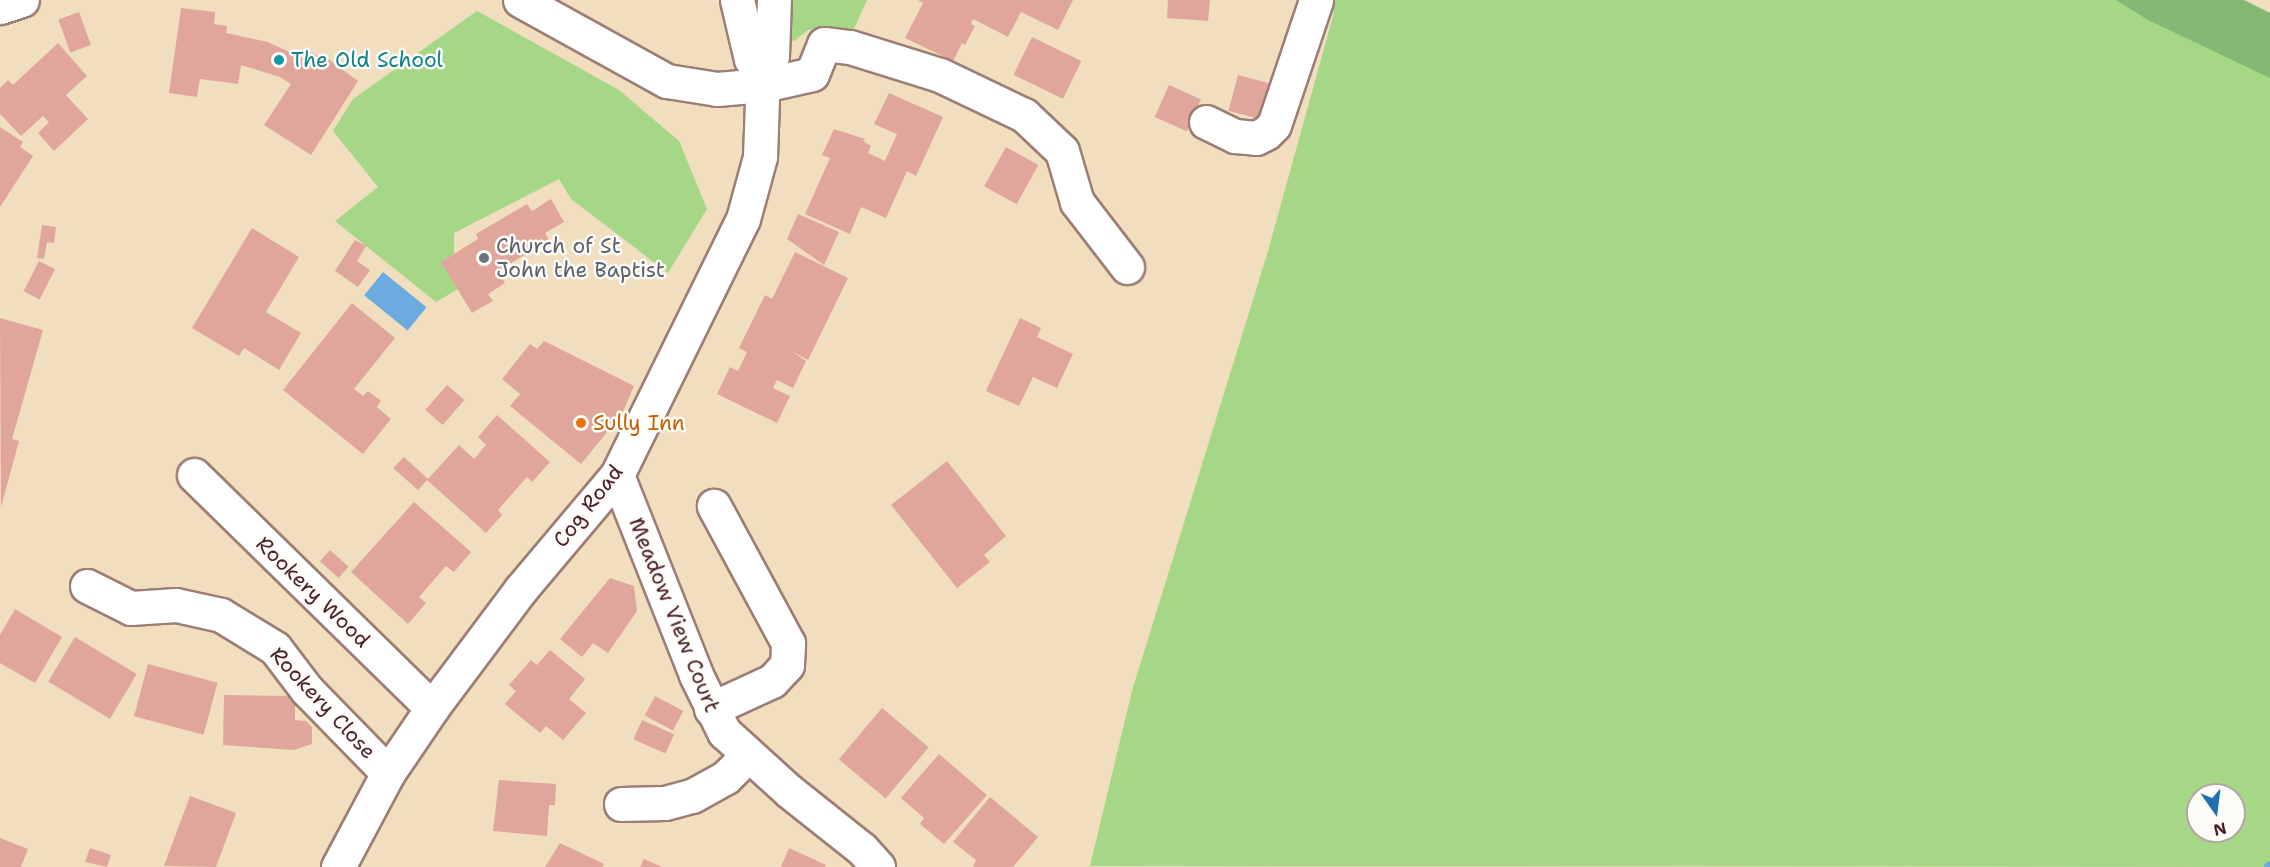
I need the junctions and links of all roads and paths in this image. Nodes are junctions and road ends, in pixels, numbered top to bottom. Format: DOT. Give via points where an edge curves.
graph roads {
  1 [pos="22,0"];
  2 [pos="520,0"];
  3 [pos="736,0"];
  4 [pos="774,0"];
  5 [pos="1316,0"];
  6 [pos="0,7"];
  7 [pos="764,79"];
  8 [pos="1206,122"];
  9 [pos="1127,267"];
  10 [pos="194,475"];
  11 [pos="617,475"];
  12 [pos="714,506"];
  13 [pos="87,586"];
  14 [pos="432,708"];
  15 [pos="711,709"];
  16 [pos="748,754"];
  17 [pos="388,773"];
  18 [pos="621,804"];
  19 [pos="338,867"];
  20 [pos="878,867"];
  1 -- 6 [label="street"];
  2 -- 7 [label="street" via="667,81 717,89"];
  3 -- 7 [label="street" via="751,59"];
  4 -- 7 [label="street, Cog Road" via="771,56"];
  5 -- 8 [label="street" via="1274,125 1266,134 1256,138 1235,136"];
  7 -- 9 [label="street" via="812,74 824,44 850,46 940,75 1024,115 1062,151 1077,202"];
  7 -- 11 [label="street, Cog Road" via="760,157 743,219"];
  10 -- 14 [label="street, Rookery Wood"];
  11 -- 14 [label="street, Cog Road" via="521,589"];
  11 -- 15 [label="street, Meadow View Court"];
  12 -- 15 [label="street" via="788,643 787,665 772,681"];
  13 -- 17 [label="street, Rookery Close" via="131,608 176,605 221,615 275,648 307,690"];
  14 -- 17 [label="street, Cog Road"];
  15 -- 16 [label="street, Meadow View Court" via="724,732"];
  16 -- 18 [label="street" via="726,777 692,796 665,803"];
  16 -- 20 [label="street, Meadow View Court" via="862,849"];
  17 -- 19 [label="street, Cog Road"];
}
